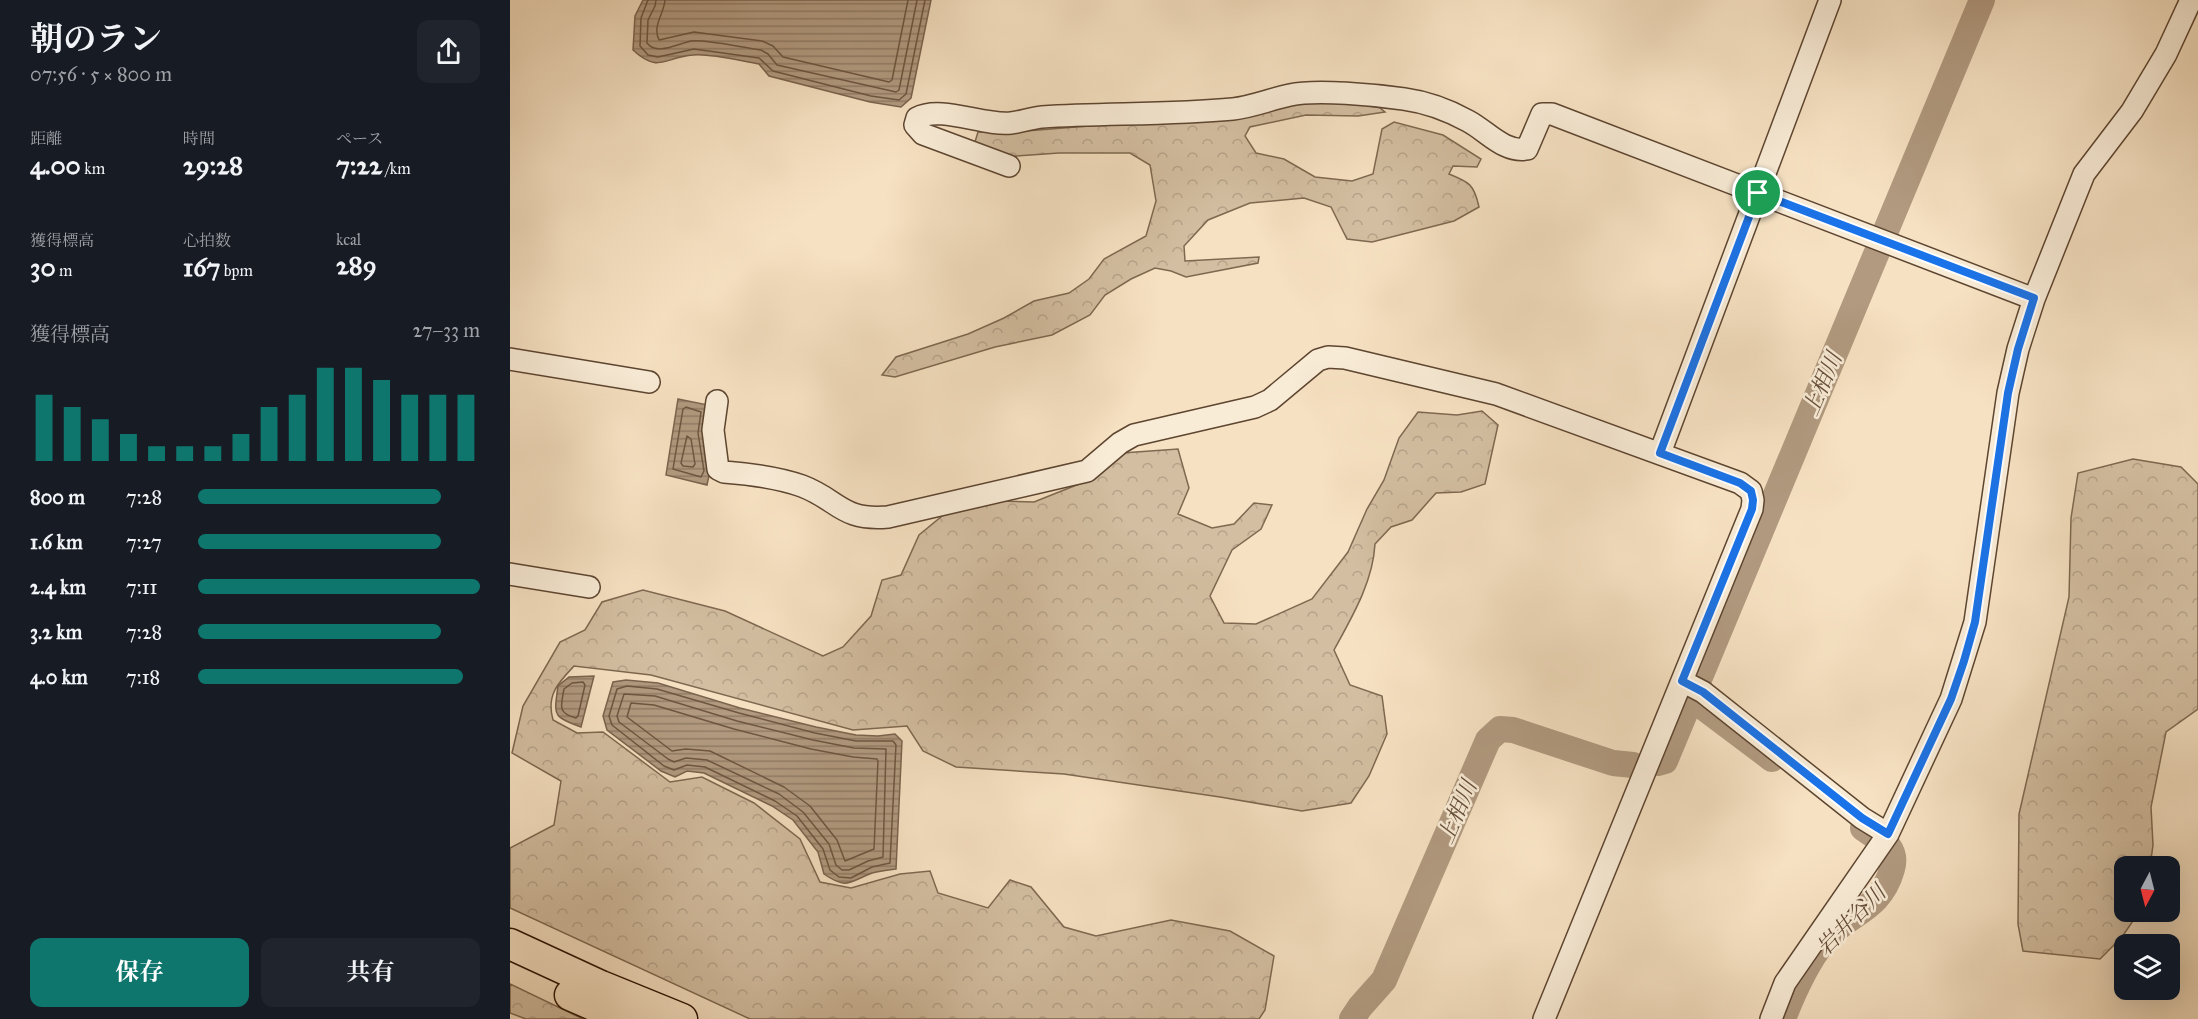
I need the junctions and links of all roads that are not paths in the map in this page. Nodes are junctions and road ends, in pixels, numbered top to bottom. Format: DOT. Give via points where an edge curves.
graph roads {
  1 [pos="1830,0"];
  2 [pos="2191,0"];
  3 [pos="1009,166"];
  4 [pos="1758,193"];
  5 [pos="2034,298"];
  6 [pos="510,359"];
  7 [pos="649,382"];
  8 [pos="717,401"];
  9 [pos="1660,453"];
  10 [pos="510,574"];
  11 [pos="589,587"];
  12 [pos="1691,686"];
  13 [pos="1885,839"];
  14 [pos="510,944"];
  15 [pos="510,966"];
  16 [pos="625,1019"];
  17 [pos="682,1019"];
  18 [pos="1544,1019"];
  19 [pos="1771,1019"];
  1 -- 4 [label="street"];
  2 -- 5 [label="street" via="2166,54 2132,111 2084,174"];
  3 -- 4 [label="street" via="923,134 915,125 917,118 942,114 1010,123 1038,117 1154,115 1236,109 1292,94 1403,99 1430,104 1468,121 1517,151 1527,149 1542,114 1552,114"];
  4 -- 5 [label="street"];
  4 -- 9 [label="street"];
  5 -- 13 [label="street" via="2008,393 1975,622 1951,699"];
  6 -- 7 [label="street"];
  8 -- 9 [label="street" via="713,430 718,469 803,487 854,516 870,519 1087,471 1134,435 1262,404 1305,369 1328,357 1496,394"];
  9 -- 12 [label="street" via="1740,483 1751,491 1753,500"];
  10 -- 11 [label="street"];
  12 -- 13 [label="street"];
  12 -- 18 [label="street"];
  13 -- 19 [label="street" via="1785,983"];
  14 -- 17 [label="highway"];
  15 -- 16 [label="highway"];
}
